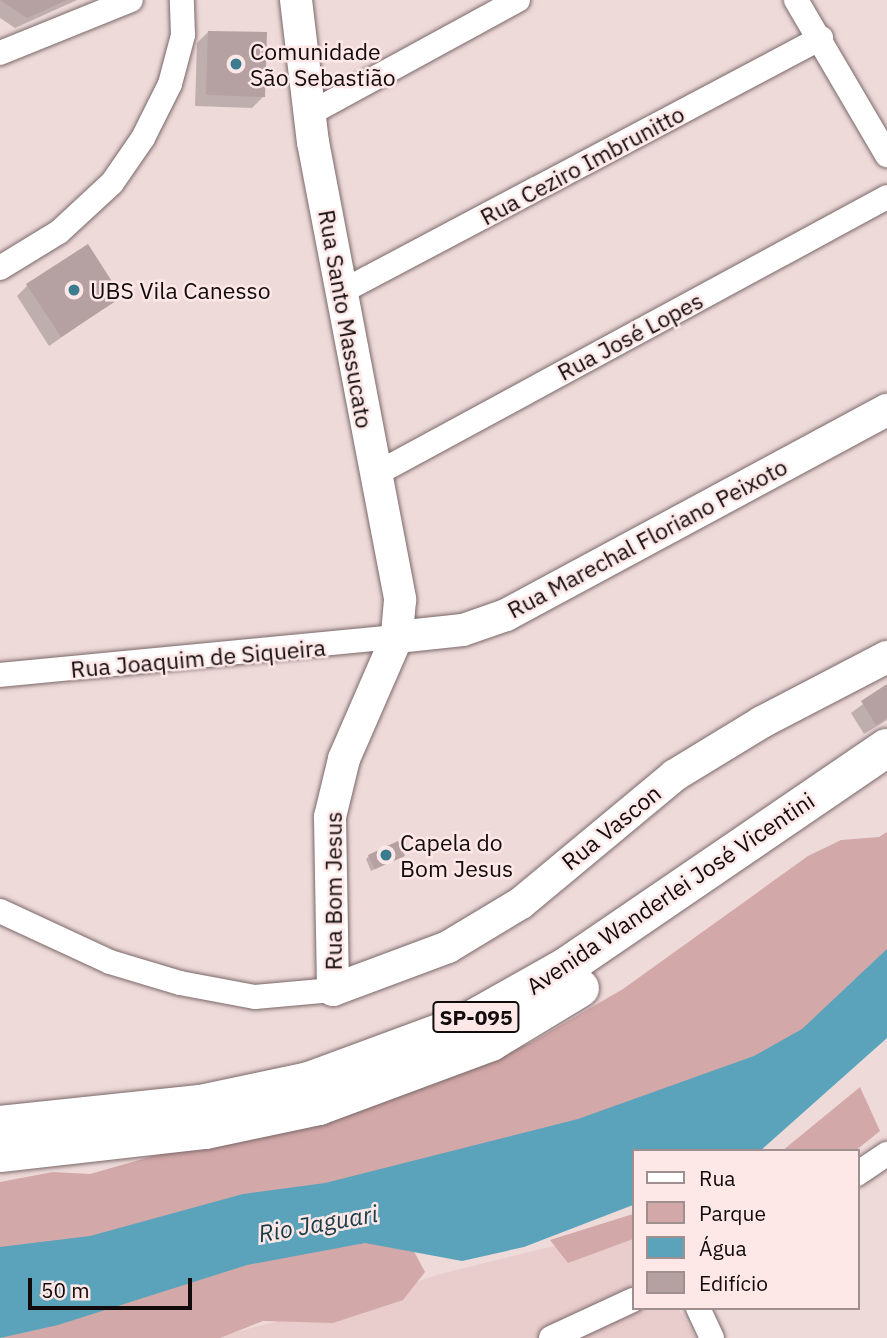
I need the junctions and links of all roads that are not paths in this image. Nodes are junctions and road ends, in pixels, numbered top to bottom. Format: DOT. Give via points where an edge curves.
graph roads {
  1 [pos="131,0"];
  2 [pos="182,0"];
  3 [pos="296,0"];
  4 [pos="518,0"];
  5 [pos="796,0"];
  6 [pos="821,38"];
  7 [pos="5,43"];
  8 [pos="309,114"];
  9 [pos="887,155"];
  10 [pos="887,197"];
  11 [pos="0,268"];
  12 [pos="343,291"];
  13 [pos="887,410"];
  14 [pos="374,475"];
  15 [pos="397,637"];
  16 [pos="887,657"];
  17 [pos="0,675"];
  18 [pos="887,748"];
  19 [pos="887,779"];
  20 [pos="0,911"];
  21 [pos="333,990"];
  22 [pos="0,1125"];
  23 [pos="0,1153"];
  24 [pos="887,1154"];
  25 [pos="859,1173"];
  26 [pos="632,1300"];
  27 [pos="699,1310"];
  28 [pos="551,1338"];
  29 [pos="712,1338"];
  1 -- 7 [label="street"];
  2 -- 11 [label="street" via="183,35 170,84 143,138 112,183 59,232"];
  3 -- 8 [label="street, Rua Santo Massucato"];
  4 -- 8 [label="street"];
  5 -- 6 [label="street"];
  6 -- 9 [label="street"];
  6 -- 12 [label="street, Rua Ceziro Imbrunitto"];
  8 -- 12 [label="street, Rua Santo Massucato"];
  10 -- 14 [label="street, Rua José Lopes"];
  12 -- 14 [label="street, Rua Santo Massucato"];
  13 -- 15 [label="street, Rua Marechal Floriano Peixoto" via="506,615 463,630"];
  14 -- 15 [label="street, Rua Santo Massucato" via="400,600"];
  15 -- 17 [label="street, Rua Joaquim de Siqueira"];
  15 -- 21 [label="street, Rua Bom Jesus" via="344,759 330,817"];
  16 -- 21 [label="street, Rua Vascon" via="762,722 675,775 521,903 448,947"];
  18 -- 22 [label="main road, Avenida Wanderlei José Vicentini / SP-095" via="567,966 466,1023 309,1081 200,1104"];
  19 -- 23 [label="main road, Avenida Wanderlei José Vicentini / SP-095" via="581,987 491,1042 384,1085 284,1114 206,1130"];
  20 -- 21 [label="street" via="110,962 180,983 255,997"];
  24 -- 25 [label="street"];
  26 -- 28 [label="street"];
  27 -- 29 [label="street"];
}
